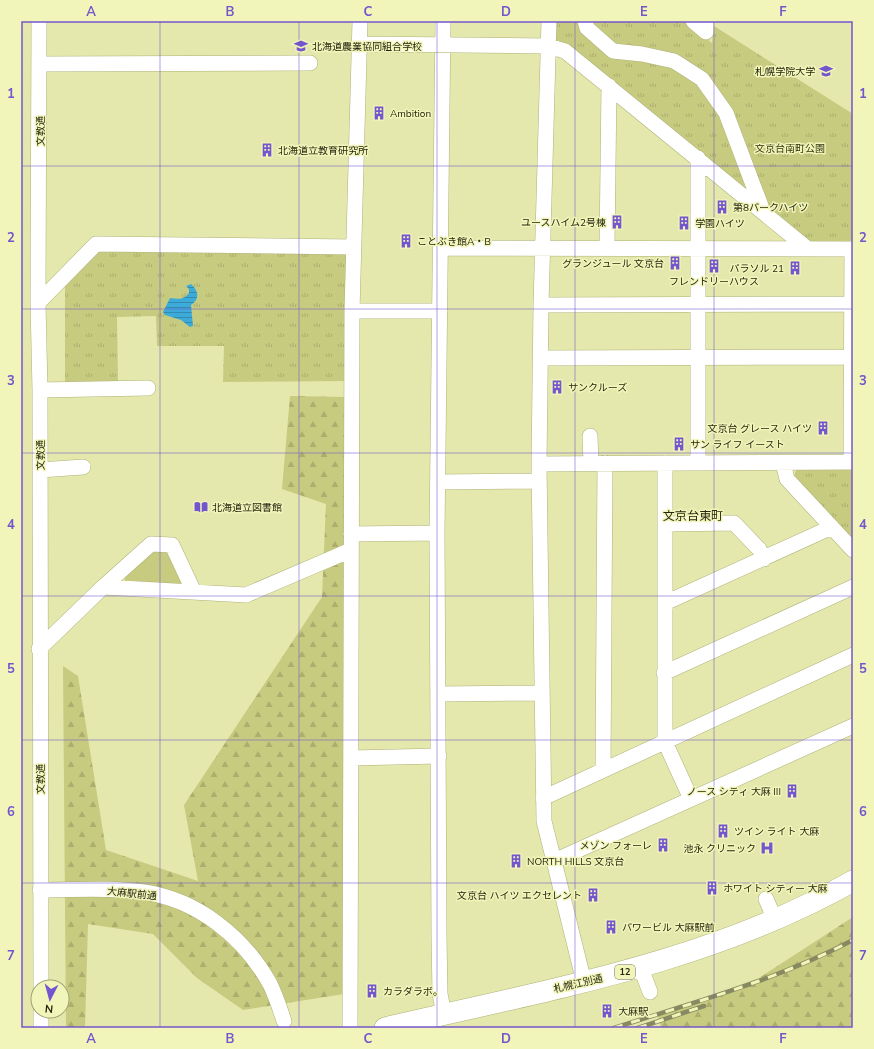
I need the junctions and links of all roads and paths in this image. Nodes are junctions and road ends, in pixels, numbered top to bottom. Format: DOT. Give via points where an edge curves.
graph roads {
  1 [pos="39,21"];
  2 [pos="360,21"];
  3 [pos="443,21"];
  4 [pos="549,21"];
  5 [pos="585,21"];
  6 [pos="693,21"];
  7 [pos="706,21"];
  8 [pos="360,44"];
  9 [pos="443,44"];
  10 [pos="548,46"];
  11 [pos="40,64"];
  12 [pos="310,64"];
  13 [pos="609,86"];
  14 [pos="698,158"];
  15 [pos="761,206"];
  16 [pos="354,246"];
  17 [pos="440,248"];
  18 [pos="607,248"];
  19 [pos="698,248"];
  20 [pos="542,249"];
  21 [pos="808,249"];
  22 [pos="852,250"];
  23 [pos="38,304"];
  24 [pos="698,304"];
  25 [pos="852,304"];
  26 [pos="541,305"];
  27 [pos="352,311"];
  28 [pos="440,311"];
  29 [pos="852,357"];
  30 [pos="541,358"];
  31 [pos="698,358"];
  32 [pos="148,388"];
  33 [pos="40,390"];
  34 [pos="590,436"];
  35 [pos="852,462"];
  36 [pos="598,463"];
  37 [pos="665,463"];
  38 [pos="698,463"];
  39 [pos="783,463"];
  40 [pos="539,464"];
  41 [pos="83,466"];
  42 [pos="40,470"];
  43 [pos="539,481"];
  44 [pos="438,482"];
  45 [pos="665,524"];
  46 [pos="832,527"];
  47 [pos="437,533"];
  48 [pos="351,534"];
  49 [pos="351,550"];
  50 [pos="853,550"];
  51 [pos="764,559"];
  52 [pos="103,587"];
  53 [pos="853,587"];
  54 [pos="194,592"];
  55 [pos="665,603"];
  56 [pos="39,649"];
  57 [pos="853,655"];
  58 [pos="664,673"];
  59 [pos="541,693"];
  60 [pos="439,694"];
  61 [pos="853,726"];
  62 [pos="665,742"];
  63 [pos="439,756"];
  64 [pos="351,758"];
  65 [pos="603,770"];
  66 [pos="543,798"];
  67 [pos="690,799"];
  68 [pos="554,861"];
  69 [pos="853,881"];
  70 [pos="40,890"];
  71 [pos="766,899"];
  72 [pos="775,920"];
  73 [pos="641,968"];
  74 [pos="41,979"];
  75 [pos="584,982"];
  76 [pos="650,992"];
  77 [pos="440,1019"];
  78 [pos="284,1021"];
  79 [pos="415,1025"];
  80 [pos="350,1028"];
  81 [pos="385,1028"];
  1 -- 11 [label="street, 文教通"];
  2 -- 8 [label="street"];
  3 -- 9 [label="street"];
  4 -- 10 [label="street"];
  5 -- 15 [label="street" via="587,28 613,51 674,61 702,79 726,113"];
  6 -- 7 [label="street" via="706,32"];
  8 -- 9 [label="street"];
  8 -- 16 [label="street"];
  9 -- 10 [label="street"];
  9 -- 17 [label="street"];
  10 -- 13 [label="street" via="566,51"];
  10 -- 20 [label="street"];
  11 -- 12 [label="street"];
  11 -- 23 [label="street, 文教通"];
  13 -- 14 [label="street"];
  13 -- 18 [label="street"];
  14 -- 19 [label="street"];
  14 -- 21 [label="street"];
  16 -- 23 [label="street" via="96,244"];
  16 -- 27 [label="street"];
  17 -- 20 [label="street"];
  17 -- 28 [label="street"];
  18 -- 19 [label="street"];
  18 -- 20 [label="street"];
  19 -- 21 [label="street"];
  19 -- 24 [label="street"];
  20 -- 26 [label="street"];
  21 -- 22 [label="street"];
  22 -- 25 [label="street"];
  23 -- 33 [label="street, 文教通"];
  24 -- 25 [label="street"];
  24 -- 26 [label="street"];
  24 -- 31 [label="street"];
  25 -- 29 [label="street"];
  26 -- 30 [label="street"];
  27 -- 28 [label="street"];
  27 -- 48 [label="street"];
  28 -- 44 [label="street"];
  29 -- 31 [label="street"];
  29 -- 35 [label="street"];
  30 -- 31 [label="street"];
  30 -- 40 [label="street"];
  31 -- 38 [label="street"];
  32 -- 33 [label="street"];
  33 -- 42 [label="street, 文教通"];
  34 -- 36 [label="street"];
  35 -- 39 [label="street"];
  36 -- 37 [label="street"];
  36 -- 40 [label="street"];
  36 -- 65 [label="street"];
  37 -- 38 [label="street"];
  37 -- 45 [label="street"];
  38 -- 39 [label="street"];
  39 -- 46 [label="street" via="787,479"];
  40 -- 43 [label="street"];
  41 -- 42 [label="street"];
  42 -- 56 [label="street, 文教通"];
  43 -- 44 [label="street"];
  43 -- 59 [label="street"];
  44 -- 47 [label="street"];
  45 -- 51 [label="street" via="734,523 759,549"];
  45 -- 55 [label="street"];
  46 -- 50 [label="street"];
  46 -- 51 [label="street"];
  47 -- 48 [label="street"];
  47 -- 60 [label="street"];
  48 -- 49 [label="street"];
  49 -- 54 [label="street" via="246,595"];
  49 -- 64 [label="street"];
  51 -- 55 [label="street"];
  52 -- 54 [label="street"];
  52 -- 54 [label="street" via="150,544 172,545"];
  52 -- 56 [label="street"];
  53 -- 58 [label="street"];
  55 -- 58 [label="street"];
  56 -- 70 [label="street, 文教通"];
  57 -- 62 [label="street"];
  58 -- 62 [label="street"];
  59 -- 60 [label="street"];
  59 -- 66 [label="street"];
  60 -- 63 [label="street"];
  61 -- 67 [label="street"];
  62 -- 65 [label="street"];
  62 -- 67 [label="street"];
  63 -- 64 [label="street"];
  63 -- 77 [label="street"];
  64 -- 80 [label="street"];
  65 -- 66 [label="street"];
  66 -- 68 [label="street" via="544,822"];
  67 -- 68 [label="street"];
  68 -- 75 [label="street"];
  69 -- 72 [label="highway, 札幌江別通 / 12"];
  70 -- 74 [label="street"];
  70 -- 78 [label="street, 大麻駅前通" via="143,892 176,899 193,908 220,925 249,954 270,984"];
  71 -- 72 [label="street"];
  72 -- 73 [label="highway, 札幌江別通 / 12"];
  73 -- 75 [label="highway, 札幌江別通 / 12"];
  73 -- 76 [label="street"];
  75 -- 77 [label="highway, 札幌江別通 / 12"];
  77 -- 79 [label="highway, 札幌江別通 / 12"];
  79 -- 81 [label="highway, 札幌江別通 / 12"];
}
